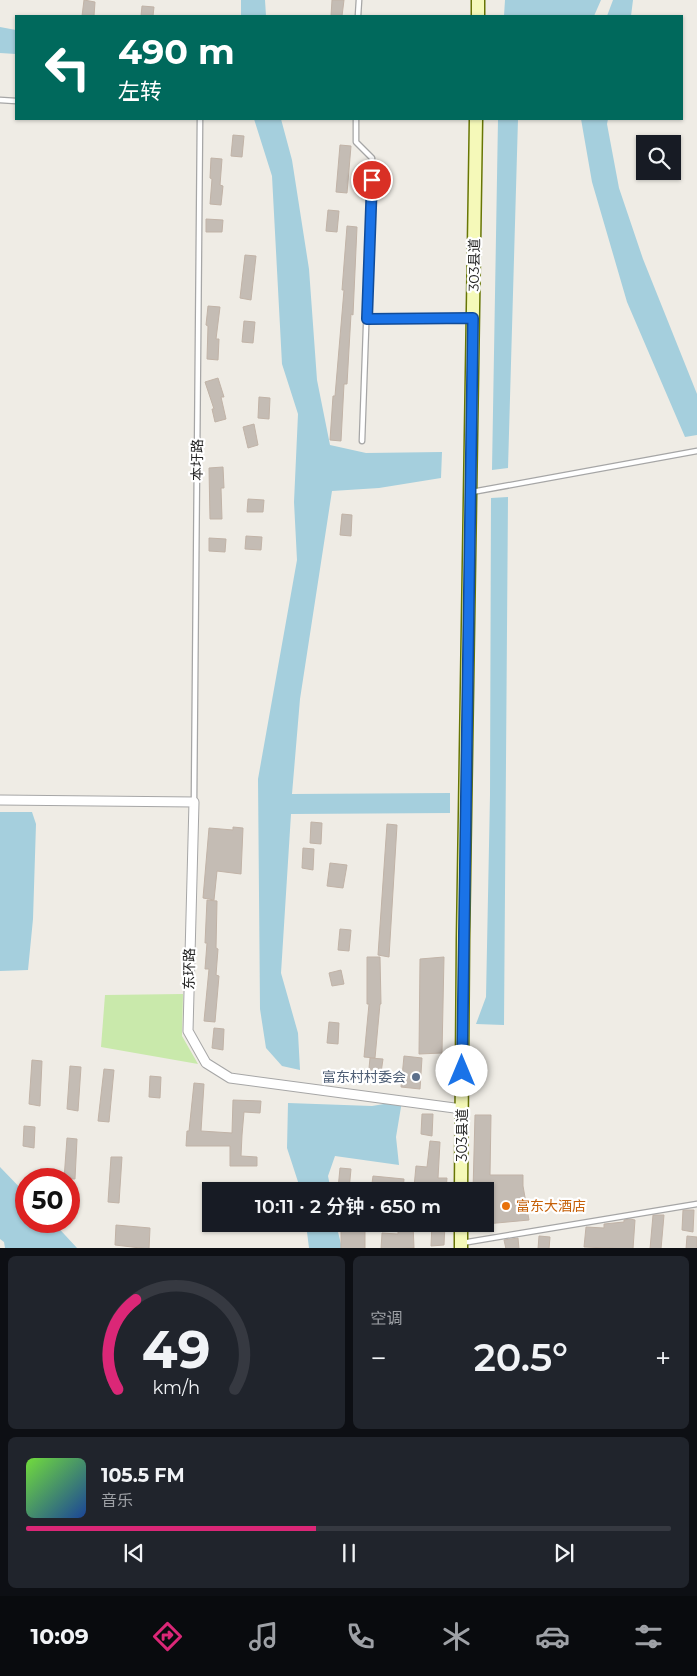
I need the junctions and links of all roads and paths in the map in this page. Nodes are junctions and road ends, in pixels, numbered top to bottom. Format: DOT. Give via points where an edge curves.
graph roads {
  1 [pos="359,0"];
  2 [pos="478,0"];
  3 [pos="358,15"];
  4 [pos="478,15"];
  5 [pos="0,100"];
  6 [pos="15,101"];
  7 [pos="200,120"];
  8 [pos="356,120"];
  9 [pos="476,120"];
  10 [pos="473,318"];
  11 [pos="367,319"];
  12 [pos="362,441"];
  13 [pos="697,452"];
  14 [pos="470,492"];
  15 [pos="0,800"];
  16 [pos="194,802"];
  17 [pos="462,1109"];
  18 [pos="461,1182"];
  19 [pos="697,1204"];
  20 [pos="461,1232"];
  21 [pos="461,1246"];
  1 -- 3 [label="lane"];
  2 -- 4 [label="main road"];
  5 -- 6 [label="lane"];
  7 -- 16 [label="lane, 本圩路"];
  8 -- 11 [label="lane" via="356,142 372,158"];
  9 -- 10 [label="main road, 303县道"];
  10 -- 11 [label="lane"];
  10 -- 14 [label="main road, 303县道"];
  11 -- 12 [label="lane"];
  13 -- 14 [label="lane"];
  14 -- 17 [label="main road, 303县道"];
  15 -- 16 [label="street"];
  16 -- 17 [label="street, 东环路" via="188,1031 206,1063 230,1078"];
  17 -- 18 [label="main road, 303县道"];
  19 -- 21 [label="lane"];
  20 -- 21 [label="main road"];
}
